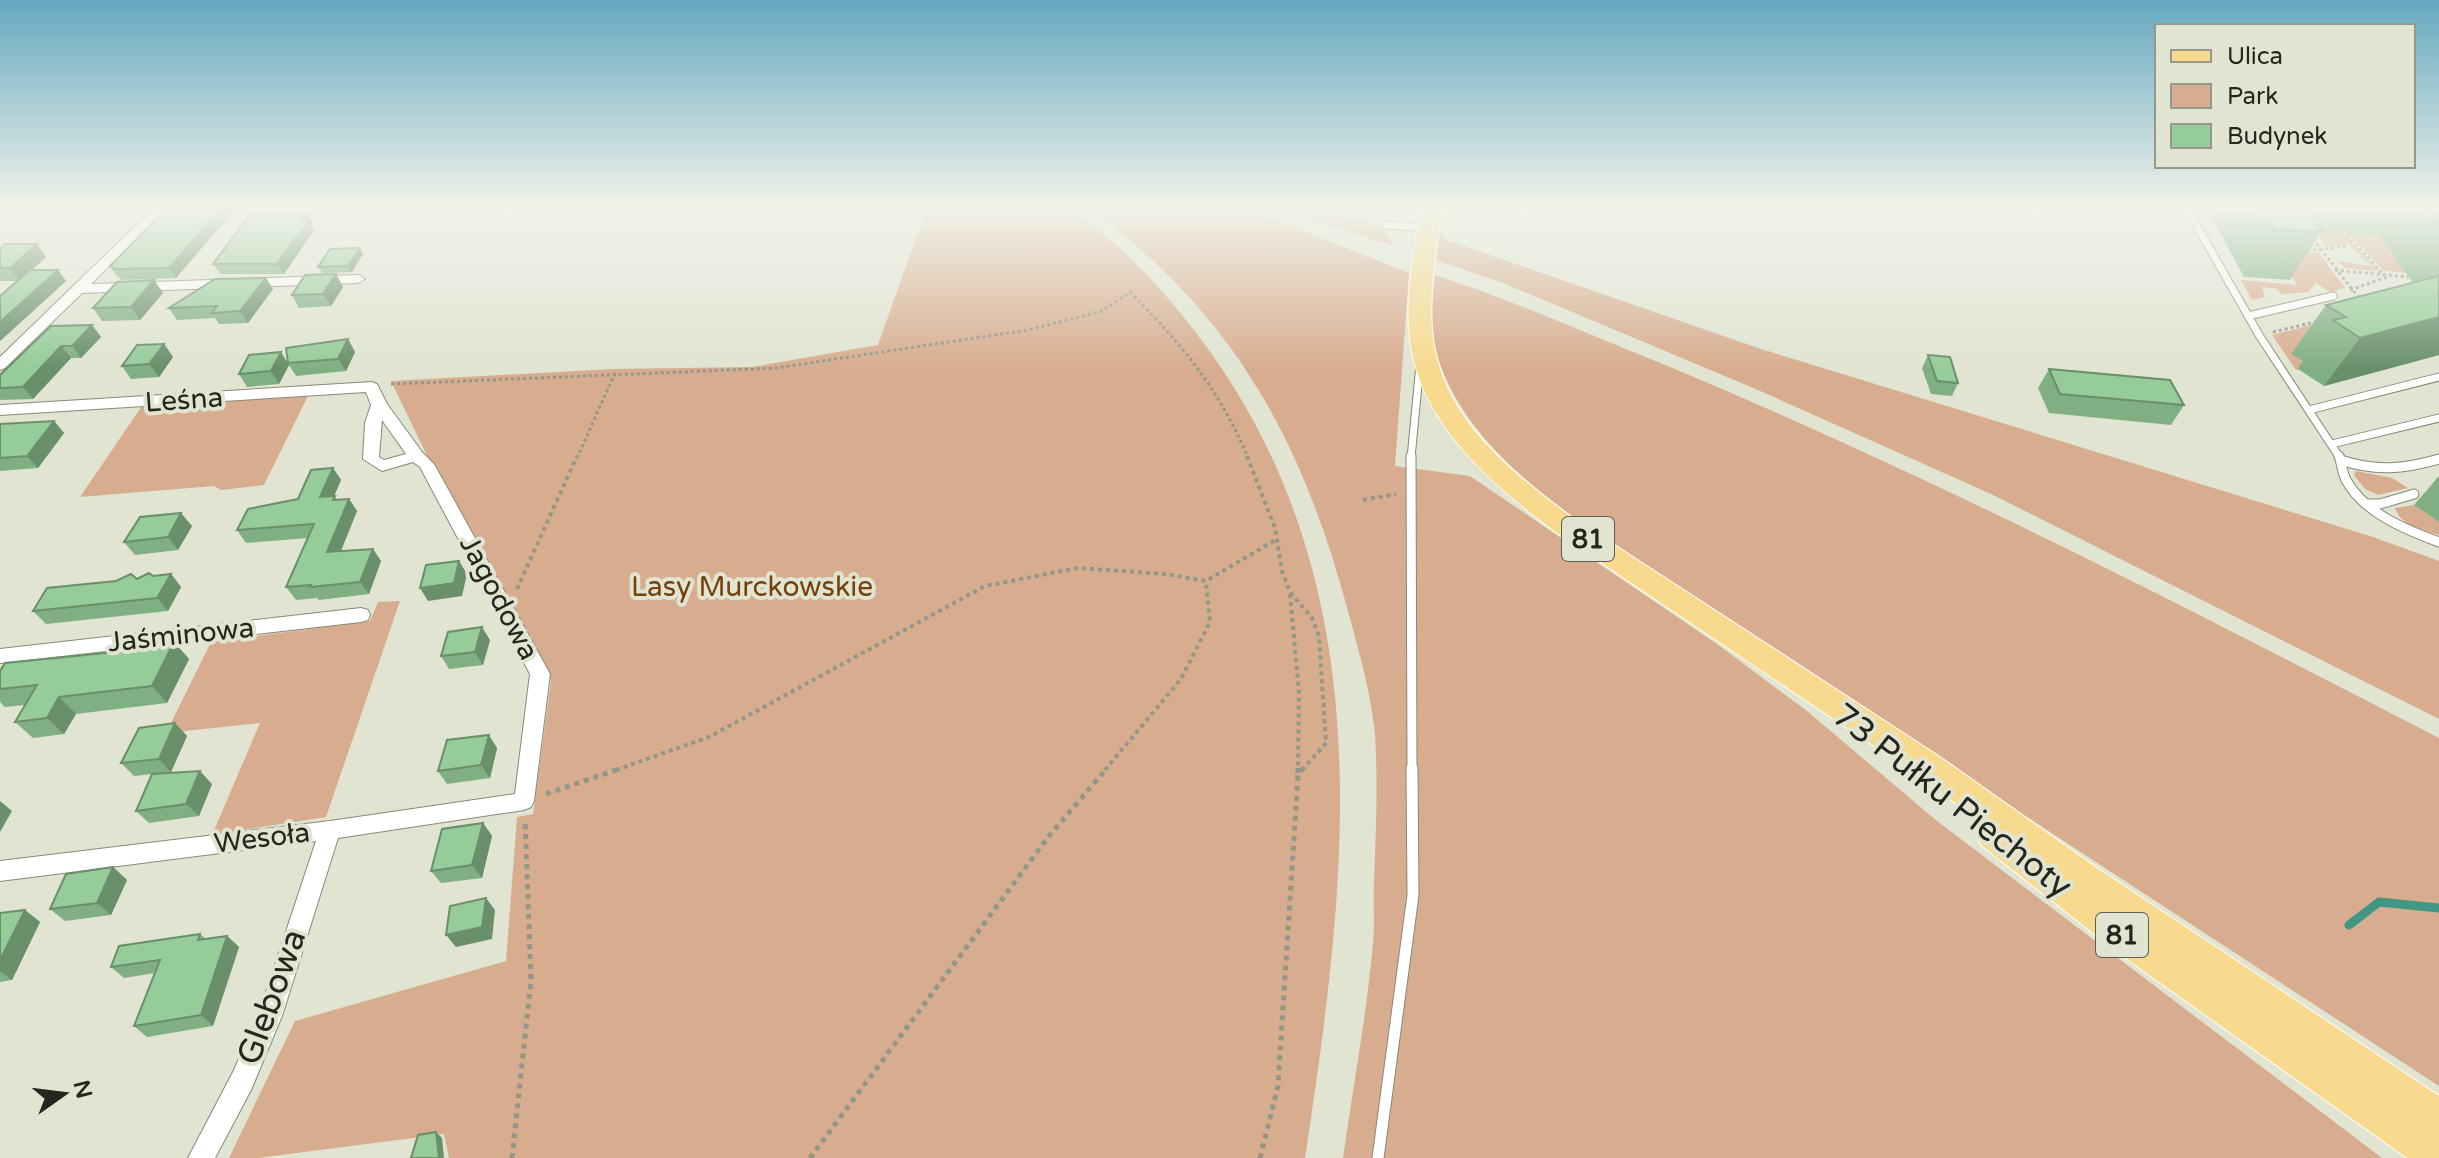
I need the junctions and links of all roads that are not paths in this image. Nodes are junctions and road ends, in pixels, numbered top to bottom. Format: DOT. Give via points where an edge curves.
graph roads {
  1 [pos="108,261"];
  2 [pos="1425,261"];
  3 [pos="2217,261"];
  4 [pos="358,279"];
  5 [pos="80,289"];
  6 [pos="2333,296"];
  7 [pos="2248,316"];
  8 [pos="1421,353"];
  9 [pos="0,365"];
  10 [pos="2439,377"];
  11 [pos="369,385"];
  12 [pos="379,405"];
  13 [pos="0,410"];
  14 [pos="2309,410"];
  15 [pos="2439,418"];
  16 [pos="2332,444"];
  17 [pos="416,456"];
  18 [pos="2439,459"];
  19 [pos="2341,460"];
  20 [pos="2414,494"];
  21 [pos="2367,504"];
  22 [pos="2439,542"];
  23 [pos="361,615"];
  24 [pos="0,656"];
  25 [pos="1817,695"];
  26 [pos="524,801"];
  27 [pos="330,830"];
  28 [pos="0,871"];
  29 [pos="2439,1119"];
  30 [pos="2439,1157"];
  31 [pos="201,1158"];
  32 [pos="1378,1158"];
  1 -- 5 [label="street"];
  2 -- 8 [label="main road, 73 Pułku Piechoty / 81"];
  3 -- 7 [label="lane"];
  4 -- 5 [label="street"];
  5 -- 9 [label="street"];
  6 -- 7 [label="lane"];
  7 -- 14 [label="lane"];
  8 -- 25 [label="main road, 73 Pułku Piechoty / 81" via="1438,395 1463,435 1498,474"];
  8 -- 32 [label="lane" via="1410,465 1413,895"];
  10 -- 14 [label="lane"];
  11 -- 12 [label="street, Jagodowa" via="376,390"];
  11 -- 13 [label="street, Leśna"];
  12 -- 17 [label="street, Jagodowa"];
  12 -- 17 [label="street" via="370,448 373,462 387,466"];
  14 -- 16 [label="lane"];
  15 -- 16 [label="lane"];
  16 -- 19 [label="lane"];
  17 -- 26 [label="street, Jagodowa" via="426,464 540,679"];
  18 -- 19 [label="lane" via="2389,472"];
  19 -- 21 [label="lane" via="2342,471"];
  20 -- 21 [label="lane"];
  21 -- 22 [label="lane" via="2408,531"];
  23 -- 24 [label="street, Jaśminowa"];
  25 -- 29 [label="main road, 73 Pułku Piechoty / 81"];
  25 -- 30 [label="main road, 73 Pułku Piechoty / 81" via="2134,944"];
  26 -- 27 [label="street, Wesoła"];
  27 -- 28 [label="street, Wesoła"];
  27 -- 31 [label="street, Glebowa" via="270,1016"];
}
